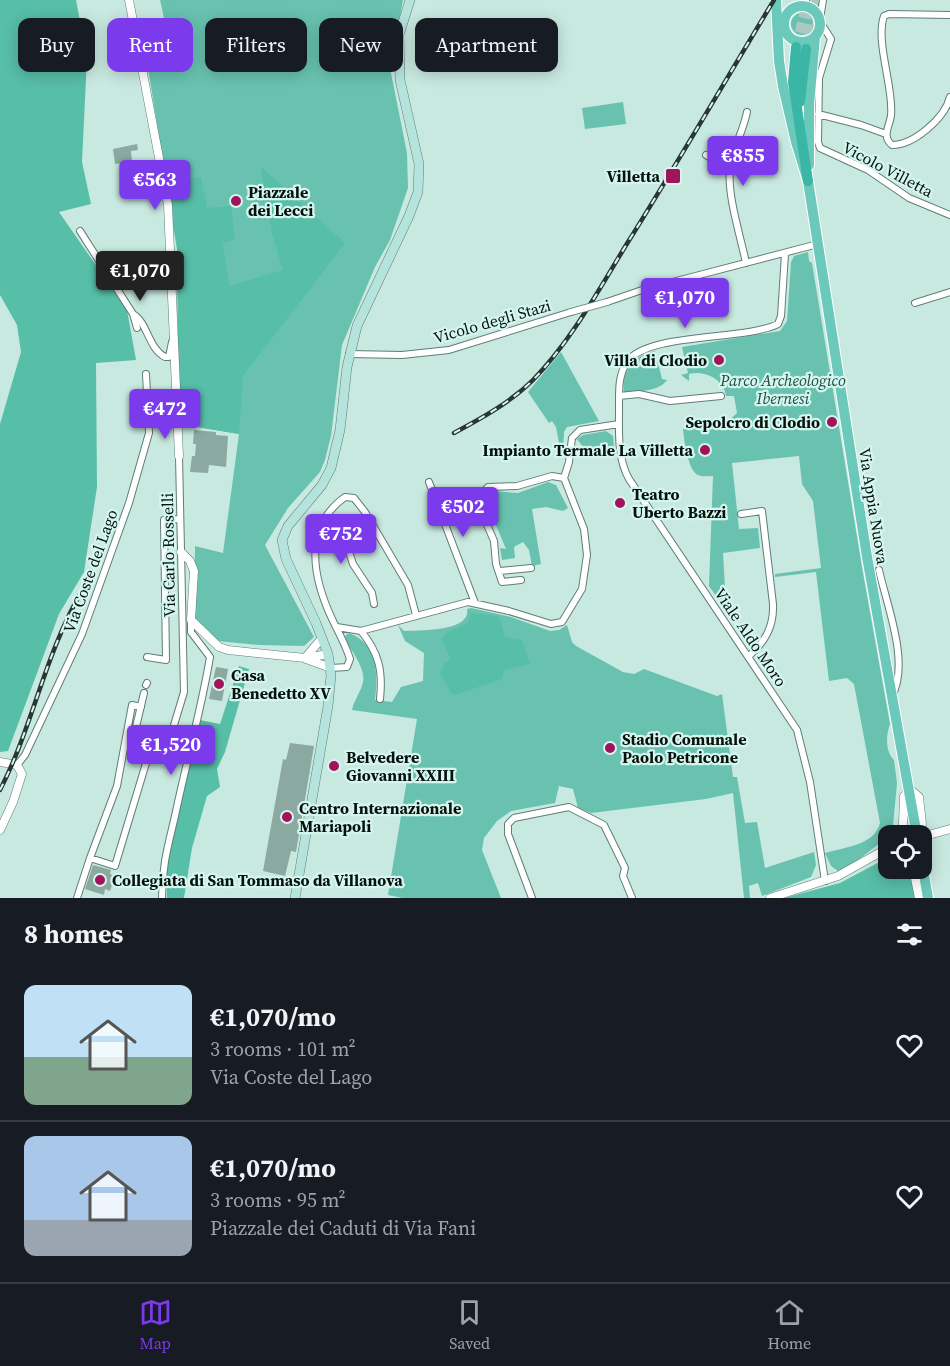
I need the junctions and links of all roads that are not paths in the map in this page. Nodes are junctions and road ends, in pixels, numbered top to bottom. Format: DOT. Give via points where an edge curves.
graph roads {
  1 [pos="129,0"];
  2 [pos="410,0"];
  3 [pos="823,0"];
  4 [pos="800,3"];
  5 [pos="776,5"];
  6 [pos="950,15"];
  7 [pos="820,21"];
  8 [pos="786,30"];
  9 [pos="830,35"];
  10 [pos="816,36"];
  11 [pos="801,48"];
  12 [pos="783,86"];
  13 [pos="950,97"];
  14 [pos="747,112"];
  15 [pos="818,114"];
  16 [pos="886,134"];
  17 [pos="706,156"];
  18 [pos="730,170"];
  19 [pos="808,181"];
  20 [pos="950,215"];
  21 [pos="80,231"];
  22 [pos="819,244"];
  23 [pos="785,254"];
  24 [pos="746,263"];
  25 [pos="950,292"];
  26 [pos="915,303"];
  27 [pos="133,314"];
  28 [pos="137,328"];
  29 [pos="174,338"];
  30 [pos="349,354"];
  31 [pos="146,374"];
  32 [pos="619,396"];
  33 [pos="721,396"];
  34 [pos="619,424"];
  35 [pos="179,456"];
  36 [pos="564,478"];
  37 [pos="429,482"];
  38 [pos="741,514"];
  39 [pos="326,518"];
  40 [pos="180,519"];
  41 [pos="181,552"];
  42 [pos="531,568"];
  43 [pos="879,570"];
  44 [pos="500,571"];
  45 [pos="521,580"];
  46 [pos="475,603"];
  47 [pos="374,604"];
  48 [pos="416,615"];
  49 [pos="191,620"];
  50 [pos="337,627"];
  51 [pos="361,631"];
  52 [pos="322,638"];
  53 [pos="328,654"];
  54 [pos="147,657"];
  55 [pos="748,657"];
  56 [pos="304,658"];
  57 [pos="331,668"];
  58 [pos="144,693"];
  59 [pos="892,696"];
  60 [pos="380,699"];
  61 [pos="141,707"];
  62 [pos="150,750"];
  63 [pos="0,762"];
  64 [pos="17,765"];
  65 [pos="909,791"];
  66 [pos="903,825"];
  67 [pos="917,825"];
  68 [pos="0,830"];
  69 [pos="950,830"];
  70 [pos="932,833"];
  71 [pos="878,854"];
  72 [pos="90,858"];
  73 [pos="915,879"];
  74 [pos="925,879"];
  75 [pos="825,880"];
  76 [pos="77,898"];
  77 [pos="162,898"];
  78 [pos="295,898"];
  79 [pos="532,898"];
  80 [pos="632,898"];
  81 [pos="770,898"];
  82 [pos="919,898"];
  83 [pos="928,898"];
  1 -- 29 [label="street" via="168,205"];
  2 -- 30 [label="main road" via="399,35 400,80 419,164 418,192 365,305"];
  3 -- 7 [label="street"];
  4 -- 7 [label="main road" via="813,9"];
  4 -- 8 [label="main road" via="786,16"];
  5 -- 8 [label="main road"];
  5 -- 12 [label="main road, Via Appia Nuova"];
  6 -- 16 [label="street" via="884,16 885,69 892,112"];
  7 -- 9 [label="street"];
  7 -- 10 [label="main road"];
  8 -- 10 [label="main road" via="800,42"];
  8 -- 12 [label="main road"];
  9 -- 10 [label="street"];
  9 -- 15 [label="street, Vicolo Villetta" via="819,78"];
  10 -- 19 [label="main road, Via Appia Nuova" via="809,105"];
  11 -- 19 [label="highway" via="793,82"];
  12 -- 19 [label="main road, Via Appia Nuova"];
  13 -- 16 [label="street" via="941,117 930,127 896,145 889,142"];
  14 -- 18 [label="street"];
  15 -- 16 [label="street"];
  15 -- 20 [label="street, Vicolo Villetta" via="818,142 822,149 868,170 909,198"];
  17 -- 18 [label="street"];
  18 -- 24 [label="street"];
  19 -- 22 [label="main road, Via Appia Nuova"];
  21 -- 27 [label="street"];
  22 -- 23 [label="street"];
  22 -- 59 [label="main road, Via Appia Nuova"];
  23 -- 24 [label="street"];
  23 -- 32 [label="street, Viale Aldo Moro" via="778,324 664,344 637,353 623,370"];
  24 -- 30 [label="street, Vicolo degli Stazi, bridge" via="642,290 449,350 402,355"];
  25 -- 26 [label="street"];
  27 -- 28 [label="street"];
  27 -- 29 [label="street" via="162,356 170,357"];
  29 -- 35 [label="street"];
  30 -- 52 [label="main road" via="332,465 282,540 285,556"];
  31 -- 64 [label="street, Via Coste del Lago" via="149,432 126,513 82,634"];
  32 -- 33 [label="street" via="639,394 670,401"];
  32 -- 34 [label="street, Viale Aldo Moro"];
  34 -- 36 [label="street" via="575,432"];
  34 -- 55 [label="street, Viale Aldo Moro" via="620,454 626,474"];
  35 -- 40 [label="street, Via Carlo Rosselli"];
  36 -- 44 [label="street" via="549,477 483,490 479,506 494,541"];
  36 -- 46 [label="street" via="584,529 587,555 582,589 567,617 559,624 551,624"];
  37 -- 46 [label="street"];
  38 -- 55 [label="street" via="762,511 773,604 769,632"];
  39 -- 47 [label="street" via="342,530 353,564 372,593"];
  39 -- 48 [label="street" via="345,497 359,503 410,590"];
  39 -- 50 [label="street" via="316,537 315,559"];
  40 -- 41 [label="street, Via Carlo Rosselli"];
  40 -- 54 [label="street" via="164,520 166,660"];
  41 -- 49 [label="street" via="194,571"];
  41 -- 62 [label="street, Via Carlo Rosselli" via="184,694 165,755"];
  42 -- 44 [label="street"];
  43 -- 59 [label="street" via="899,653 899,681"];
  44 -- 45 [label="street" via="502,582"];
  46 -- 48 [label="street"];
  48 -- 51 [label="street"];
  49 -- 56 [label="street" via="219,647 248,654"];
  49 -- 77 [label="street" via="191,632 210,657 204,698 162,870"];
  50 -- 51 [label="street"];
  50 -- 57 [label="street" via="350,662 347,667"];
  51 -- 60 [label="street" via="380,664"];
  52 -- 53 [label="main road"];
  52 -- 56 [label="street"];
  53 -- 56 [label="street"];
  53 -- 57 [label="main road"];
  55 -- 75 [label="street, Viale Aldo Moro" via="800,737"];
  56 -- 57 [label="street"];
  57 -- 78 [label="main road"];
  58 -- 61 [label="street"];
  59 -- 65 [label="main road, Via Appia Nuova"];
  61 -- 62 [label="street" via="132,744"];
  61 -- 72 [label="street" via="132,705 117,786"];
  62 -- 72 [label="street" via="115,866"];
  63 -- 64 [label="street"];
  64 -- 68 [label="street" via="21,778"];
  65 -- 66 [label="street" via="903,798"];
  65 -- 67 [label="main road, Via Appia Nuova"];
  69 -- 70 [label="street"];
  71 -- 75 [label="street"];
  72 -- 76 [label="street"];
  73 -- 82 [label="street"];
  74 -- 83 [label="main road"];
  75 -- 81 [label="street"];
  79 -- 80 [label="street" via="507,829 511,820 569,807 604,825 625,868 623,876"];
}
